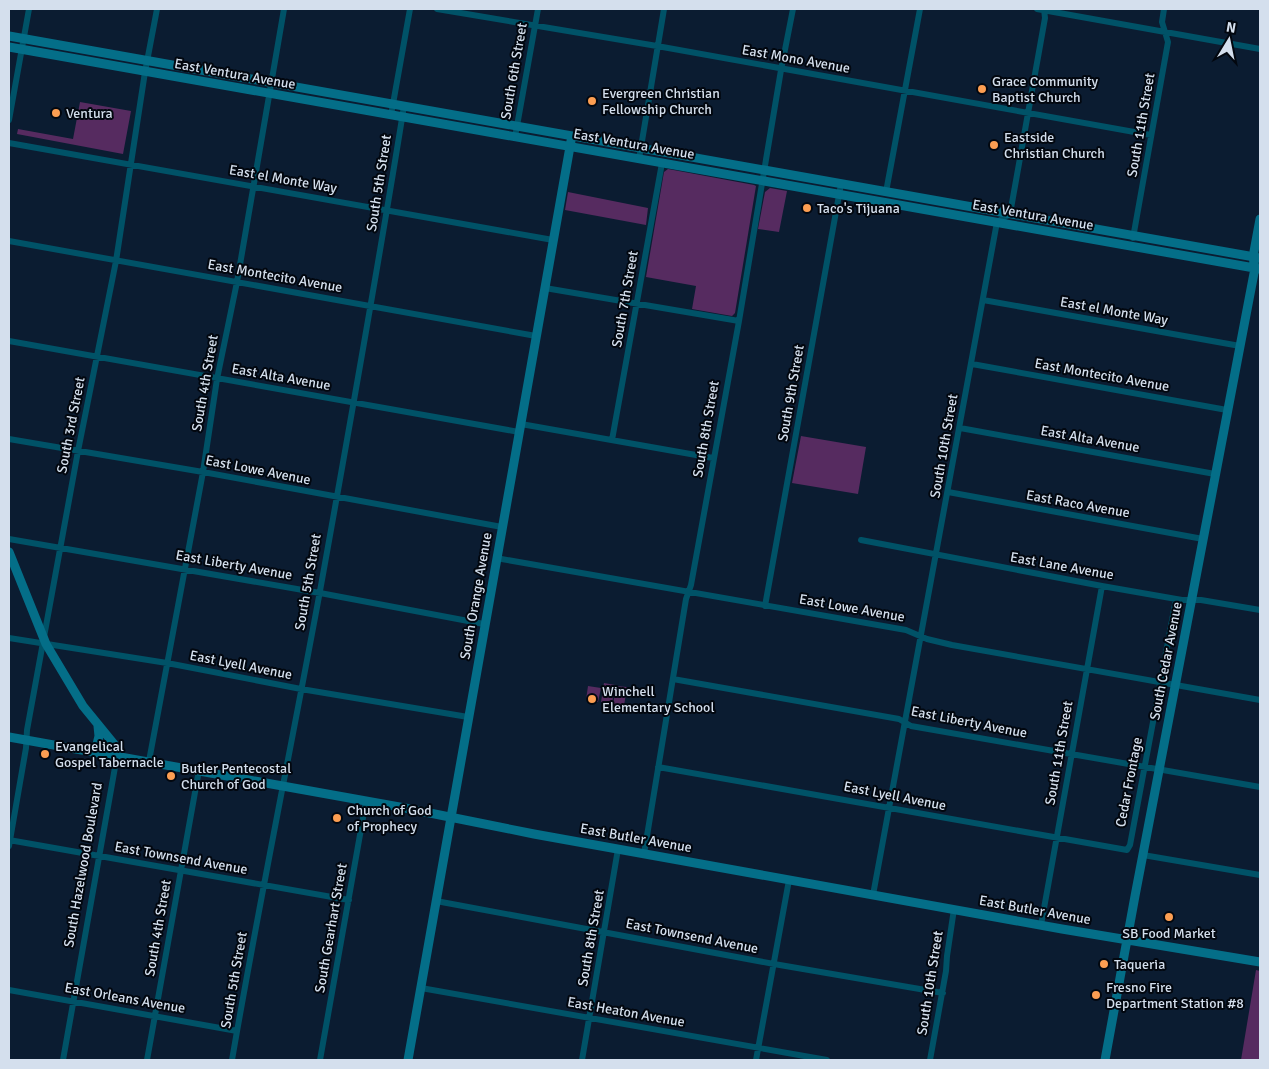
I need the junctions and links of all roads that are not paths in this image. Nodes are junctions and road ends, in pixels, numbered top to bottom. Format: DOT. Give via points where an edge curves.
graph roads {
  1 [pos="29,9"];
  2 [pos="157,9"];
  3 [pos="284,9"];
  4 [pos="410,9"];
  5 [pos="437,9"];
  6 [pos="538,9"];
  7 [pos="664,9"];
  8 [pos="793,9"];
  9 [pos="920,9"];
  10 [pos="1042,9"];
  11 [pos="1164,9"];
  12 [pos="535,26"];
  13 [pos="1165,31"];
  14 [pos="9,36"];
  15 [pos="24,38"];
  16 [pos="657,46"];
  17 [pos="9,47"];
  18 [pos="22,49"];
  19 [pos="1260,49"];
  20 [pos="147,61"];
  21 [pos="781,70"];
  22 [pos="145,72"];
  23 [pos="270,83"];
  24 [pos="905,92"];
  25 [pos="268,93"];
  26 [pos="393,104"];
  27 [pos="404,106"];
  28 [pos="1028,113"];
  29 [pos="391,115"];
  30 [pos="402,117"];
  31 [pos="9,120"];
  32 [pos="517,126"];
  33 [pos="1151,135"];
  34 [pos="571,136"];
  35 [pos="515,137"];
  36 [pos="9,143"];
  37 [pos="570,146"];
  38 [pos="640,148"];
  39 [pos="639,159"];
  40 [pos="662,163"];
  41 [pos="131,165"];
  42 [pos="764,170"];
  43 [pos="762,181"];
  44 [pos="841,184"];
  45 [pos="253,187"];
  46 [pos="886,192"];
  47 [pos="839,194"];
  48 [pos="388,210"];
  49 [pos="1010,214"];
  50 [pos="1260,219"];
  51 [pos="997,222"];
  52 [pos="1134,236"];
  53 [pos="553,240"];
  54 [pos="9,242"];
  55 [pos="1132,246"];
  56 [pos="116,261"];
  57 [pos="1258,263"];
  58 [pos="237,282"];
  59 [pos="545,288"];
  60 [pos="983,300"];
  61 [pos="637,304"];
  62 [pos="370,306"];
  63 [pos="739,321"];
  64 [pos="536,336"];
  65 [pos="9,342"];
  66 [pos="1240,346"];
  67 [pos="97,357"];
  68 [pos="972,364"];
  69 [pos="217,379"];
  70 [pos="352,403"];
  71 [pos="1227,410"];
  72 [pos="520,428"];
  73 [pos="960,428"];
  74 [pos="9,439"];
  75 [pos="612,440"];
  76 [pos="78,450"];
  77 [pos="713,458"];
  78 [pos="203,472"];
  79 [pos="1215,474"];
  80 [pos="948,492"];
  81 [pos="336,498"];
  82 [pos="502,527"];
  83 [pos="9,539"];
  84 [pos="1202,539"];
  85 [pos="861,540"];
  86 [pos="60,548"];
  87 [pos="9,552"];
  88 [pos="936,556"];
  89 [pos="496,558"];
  90 [pos="184,570"];
  91 [pos="1102,586"];
  92 [pos="689,592"];
  93 [pos="320,593"];
  94 [pos="1176,599"];
  95 [pos="1191,600"];
  96 [pos="765,606"];
  97 [pos="1260,610"];
  98 [pos="484,624"];
  99 [pos="920,636"];
  100 [pos="9,638"];
  101 [pos="44,642"];
  102 [pos="166,663"];
  103 [pos="1087,670"];
  104 [pos="673,679"];
  105 [pos="1160,682"];
  106 [pos="1175,685"];
  107 [pos="301,689"];
  108 [pos="1260,700"];
  109 [pos="468,717"];
  110 [pos="904,723"];
  111 [pos="98,725"];
  112 [pos="9,737"];
  113 [pos="26,740"];
  114 [pos="95,752"];
  115 [pos="1071,754"];
  116 [pos="117,756"];
  117 [pos="149,761"];
  118 [pos="658,767"];
  119 [pos="1144,767"];
  120 [pos="199,770"];
  121 [pos="1159,770"];
  122 [pos="282,786"];
  123 [pos="1260,787"];
  124 [pos="366,801"];
  125 [pos="889,808"];
  126 [pos="451,816"];
  127 [pos="1056,838"];
  128 [pos="9,842"];
  129 [pos="618,849"];
  130 [pos="1127,850"];
  131 [pos="644,854"];
  132 [pos="1143,855"];
  133 [pos="99,857"];
  134 [pos="181,871"];
  135 [pos="1260,875"];
  136 [pos="789,880"];
  137 [pos="264,886"];
  138 [pos="873,895"];
  139 [pos="349,900"];
  140 [pos="436,901"];
  141 [pos="954,909"];
  142 [pos="1041,925"];
  143 [pos="605,933"];
  144 [pos="1127,940"];
  145 [pos="1260,962"];
  146 [pos="774,964"];
  147 [pos="421,988"];
  148 [pos="9,990"];
  149 [pos="943,993"];
  150 [pos="73,1002"];
  151 [pos="155,1017"];
  152 [pos="589,1018"];
  153 [pos="237,1031"];
  154 [pos="758,1048"];
  155 [pos="63,1060"];
  156 [pos="147,1060"];
  157 [pos="232,1060"];
  158 [pos="320,1060"];
  159 [pos="408,1060"];
  160 [pos="582,1060"];
  161 [pos="756,1060"];
  162 [pos="827,1060"];
  163 [pos="930,1060"];
  164 [pos="1105,1060"];
  1 -- 15 [label="street"];
  2 -- 20 [label="street, South 3rd Street"];
  3 -- 23 [label="street, South 4th Street"];
  4 -- 26 [label="street, South 5th Street"];
  5 -- 12 [label="street, East Mono Avenue"];
  6 -- 12 [label="street, South 6th Street"];
  7 -- 16 [label="street"];
  8 -- 21 [label="street, South 8th Street"];
  9 -- 24 [label="street"];
  10 -- 13 [label="street"];
  10 -- 28 [label="street" via="1045,18"];
  11 -- 13 [label="street, South 11th Street" via="1162,22"];
  12 -- 16 [label="street, East Mono Avenue"];
  12 -- 32 [label="street, South 6th Street"];
  13 -- 19 [label="street"];
  13 -- 33 [label="street, South 11th Street" via="1168,42"];
  14 -- 15 [label="main road, East Ventura Avenue"];
  15 -- 18 [label="street"];
  15 -- 20 [label="main road, East Ventura Avenue"];
  16 -- 21 [label="street, East Mono Avenue"];
  16 -- 38 [label="street"];
  17 -- 18 [label="main road, East Ventura Avenue"];
  18 -- 22 [label="main road, East Ventura Avenue"];
  18 -- 31 [label="street"];
  20 -- 22 [label="street, South 3rd Street"];
  20 -- 23 [label="main road, East Ventura Avenue"];
  21 -- 24 [label="street, East Mono Avenue"];
  21 -- 42 [label="street, South 8th Street"];
  22 -- 25 [label="main road, East Ventura Avenue"];
  22 -- 41 [label="street, South 3rd Street"];
  23 -- 25 [label="street, South 4th Street"];
  23 -- 26 [label="main road, East Ventura Avenue"];
  24 -- 28 [label="street, East Mono Avenue"];
  24 -- 46 [label="street"];
  25 -- 29 [label="main road, East Ventura Avenue"];
  25 -- 45 [label="street, South 4th Street"];
  26 -- 27 [label="main road, East Ventura Avenue"];
  26 -- 29 [label="street, South 5th Street"];
  27 -- 30 [label="street, South 5th Street"];
  27 -- 32 [label="main road, East Ventura Avenue"];
  28 -- 33 [label="street, East Mono Avenue"];
  28 -- 49 [label="street"];
  29 -- 30 [label="main road, East Ventura Avenue"];
  30 -- 35 [label="main road, East Ventura Avenue"];
  30 -- 48 [label="street, South 5th Street"];
  32 -- 34 [label="main road, East Ventura Avenue"];
  32 -- 35 [label="street, South 6th Street"];
  33 -- 52 [label="street, South 11th Street"];
  34 -- 37 [label="main road, South Orange Avenue"];
  34 -- 38 [label="main road, East Ventura Avenue"];
  35 -- 37 [label="main road, East Ventura Avenue"];
  36 -- 41 [label="street, East el Monte Way"];
  37 -- 39 [label="main road, East Ventura Avenue"];
  37 -- 53 [label="main road, South Orange Avenue"];
  38 -- 39 [label="street"];
  38 -- 42 [label="main road, East Ventura Avenue"];
  39 -- 40 [label="main road, East Ventura Avenue"];
  40 -- 43 [label="main road, East Ventura Avenue"];
  40 -- 61 [label="street, South 7th Street"];
  41 -- 45 [label="street, East el Monte Way"];
  41 -- 56 [label="street, South 3rd Street"];
  42 -- 43 [label="street, South 8th Street"];
  42 -- 44 [label="main road, East Ventura Avenue"];
  43 -- 47 [label="main road, East Ventura Avenue"];
  43 -- 63 [label="street, South 8th Street"];
  44 -- 46 [label="main road, East Ventura Avenue"];
  44 -- 47 [label="street, South 9th Street"];
  45 -- 48 [label="street, East el Monte Way"];
  45 -- 58 [label="street, South 4th Street"];
  46 -- 49 [label="main road, East Ventura Avenue"];
  47 -- 51 [label="main road, East Ventura Avenue"];
  47 -- 96 [label="street, South 9th Street"];
  48 -- 53 [label="street, East el Monte Way"];
  48 -- 62 [label="street, South 5th Street"];
  49 -- 51 [label="street"];
  49 -- 52 [label="main road, East Ventura Avenue"];
  50 -- 57 [label="main road, South Cedar Avenue"];
  51 -- 55 [label="main road, East Ventura Avenue"];
  51 -- 60 [label="street, South 10th Street"];
  52 -- 55 [label="street, South 11th Street"];
  52 -- 57 [label="main road, East Ventura Avenue"];
  53 -- 59 [label="main road, South Orange Avenue"];
  54 -- 56 [label="street, East Montecito Avenue"];
  55 -- 57 [label="main road, East Ventura Avenue"];
  56 -- 58 [label="street, East Montecito Avenue"];
  56 -- 67 [label="street, South 3rd Street"];
  57 -- 66 [label="main road, South Cedar Avenue"];
  58 -- 62 [label="street, East Montecito Avenue"];
  58 -- 69 [label="street, South 4th Street"];
  59 -- 61 [label="street"];
  59 -- 64 [label="main road, South Orange Avenue"];
  60 -- 66 [label="street, East el Monte Way"];
  60 -- 68 [label="street, South 10th Street"];
  61 -- 63 [label="street"];
  61 -- 75 [label="street, South 7th Street"];
  62 -- 64 [label="street, East Montecito Avenue"];
  62 -- 70 [label="street, South 5th Street"];
  63 -- 77 [label="street, South 8th Street"];
  64 -- 72 [label="main road, South Orange Avenue"];
  65 -- 67 [label="street, East Alta Avenue"];
  66 -- 71 [label="main road, South Cedar Avenue"];
  67 -- 69 [label="street, East Alta Avenue"];
  67 -- 76 [label="street, South 3rd Street"];
  68 -- 71 [label="street, East Montecito Avenue"];
  68 -- 73 [label="street, South 10th Street"];
  69 -- 70 [label="street, East Alta Avenue"];
  69 -- 78 [label="street, South 4th Street"];
  70 -- 72 [label="street, East Alta Avenue"];
  70 -- 81 [label="street, South 5th Street"];
  71 -- 79 [label="main road, South Cedar Avenue"];
  72 -- 75 [label="street, East Alta Avenue"];
  72 -- 82 [label="main road, South Orange Avenue"];
  73 -- 79 [label="street, East Alta Avenue"];
  73 -- 80 [label="street, South 10th Street"];
  74 -- 76 [label="street, East Lowe Avenue"];
  75 -- 77 [label="street, East Alta Avenue"];
  76 -- 78 [label="street, East Lowe Avenue"];
  76 -- 86 [label="street, South 3rd Street"];
  77 -- 92 [label="street, South 8th Street"];
  78 -- 81 [label="street, East Lowe Avenue"];
  78 -- 90 [label="street, South 4th Street"];
  79 -- 84 [label="main road, South Cedar Avenue"];
  80 -- 84 [label="street, East Raco Avenue"];
  80 -- 88 [label="street, South 10th Street"];
  81 -- 82 [label="street, East Lowe Avenue"];
  81 -- 93 [label="street, South 5th Street"];
  82 -- 89 [label="main road, South Orange Avenue"];
  83 -- 86 [label="street, East Liberty Avenue"];
  84 -- 95 [label="main road, South Cedar Avenue"];
  85 -- 88 [label="street, East Lane Avenue"];
  86 -- 90 [label="street, East Liberty Avenue"];
  86 -- 101 [label="street, South 3rd Street"];
  87 -- 101 [label="main road"];
  88 -- 91 [label="street, East Lane Avenue"];
  88 -- 99 [label="street, South 10th Street"];
  89 -- 92 [label="street, East Lowe Avenue"];
  89 -- 98 [label="main road, South Orange Avenue"];
  90 -- 93 [label="street, East Liberty Avenue"];
  90 -- 102 [label="street, South 4th Street"];
  91 -- 94 [label="street, East Lane Avenue"];
  91 -- 103 [label="street, South 11th Street"];
  92 -- 96 [label="street, East Lowe Avenue"];
  92 -- 104 [label="street, South 8th Street"];
  93 -- 98 [label="street, East Liberty Avenue"];
  93 -- 107 [label="street, South 5th Street"];
  94 -- 95 [label="street, East Lane Avenue"];
  94 -- 105 [label="street, Cedar Frontage"];
  95 -- 97 [label="street, East Lane Avenue"];
  95 -- 106 [label="main road, South Cedar Avenue"];
  96 -- 99 [label="street, East Lowe Avenue" via="906,630"];
  98 -- 109 [label="main road, South Orange Avenue"];
  99 -- 103 [label="street, East Lowe Avenue"];
  99 -- 110 [label="street, South 10th Street"];
  100 -- 101 [label="street, East Lyell Avenue"];
  101 -- 102 [label="street, East Lyell Avenue"];
  101 -- 111 [label="main road"];
  101 -- 113 [label="street, South 3rd Street"];
  102 -- 107 [label="street, East Lyell Avenue"];
  102 -- 117 [label="street, South 4th Street"];
  103 -- 105 [label="street, East Lowe Avenue"];
  103 -- 115 [label="street, South 11th Street"];
  104 -- 110 [label="street, East Liberty Avenue"];
  104 -- 118 [label="street, South 8th Street"];
  105 -- 106 [label="street, East Lowe Avenue"];
  105 -- 119 [label="street, Cedar Frontage"];
  106 -- 108 [label="street, East Lowe Avenue"];
  106 -- 121 [label="main road, South Cedar Avenue"];
  107 -- 109 [label="street, East Lyell Avenue"];
  107 -- 122 [label="street, South 5th Street"];
  109 -- 126 [label="main road, South Orange Avenue"];
  110 -- 115 [label="street, East Liberty Avenue"];
  110 -- 125 [label="street, South 10th Street"];
  111 -- 114 [label="main road" via="100,736"];
  111 -- 116 [label="main road" via="114,744"];
  112 -- 113 [label="main road, East Butler Avenue"];
  113 -- 114 [label="main road, East Butler Avenue"];
  113 -- 128 [label="street, South 3rd Street"];
  114 -- 116 [label="main road, East Butler Avenue"];
  115 -- 119 [label="street, East Liberty Avenue"];
  115 -- 127 [label="street, South 11th Street"];
  116 -- 117 [label="main road, East Butler Avenue"];
  116 -- 133 [label="street, South Hazelwood Boulevard"];
  117 -- 120 [label="main road, East Butler Avenue"];
  118 -- 125 [label="street, East Lyell Avenue"];
  118 -- 131 [label="street, South 8th Street"];
  119 -- 121 [label="street, East Liberty Avenue"];
  119 -- 130 [label="street, Cedar Frontage"];
  120 -- 122 [label="main road, East Butler Avenue"];
  120 -- 134 [label="street, South 4th Street"];
  121 -- 123 [label="street, East Liberty Avenue"];
  121 -- 132 [label="main road, South Cedar Avenue"];
  122 -- 124 [label="main road, East Butler Avenue"];
  122 -- 137 [label="street, South 5th Street"];
  124 -- 126 [label="main road, East Butler Avenue"];
  124 -- 139 [label="street, South Gearhart Street"];
  125 -- 127 [label="street, East Lyell Avenue"];
  125 -- 138 [label="street, South 10th Street"];
  126 -- 129 [label="main road, East Butler Avenue"];
  126 -- 140 [label="main road, South Orange Avenue"];
  127 -- 130 [label="street, East Lyell Avenue"];
  127 -- 142 [label="street, South 11th Street"];
  128 -- 133 [label="street, East Townsend Avenue"];
  129 -- 131 [label="main road, East Butler Avenue"];
  129 -- 143 [label="street, South 8th Street"];
  131 -- 136 [label="main road, East Butler Avenue"];
  132 -- 135 [label="street"];
  132 -- 144 [label="main road, South Cedar Avenue"];
  133 -- 134 [label="street, East Townsend Avenue"];
  133 -- 150 [label="street, South Hazelwood Boulevard"];
  134 -- 137 [label="street, East Townsend Avenue"];
  134 -- 151 [label="street, South 4th Street"];
  136 -- 138 [label="main road, East Butler Avenue"];
  136 -- 146 [label="street"];
  137 -- 139 [label="street, East Townsend Avenue"];
  137 -- 153 [label="street, South 5th Street"];
  138 -- 141 [label="main road, East Butler Avenue"];
  139 -- 158 [label="street, South Gearhart Street"];
  140 -- 143 [label="street, East Townsend Avenue"];
  140 -- 147 [label="main road, South Orange Avenue"];
  141 -- 142 [label="main road, East Butler Avenue"];
  141 -- 149 [label="street, South 10th Street"];
  142 -- 144 [label="main road, East Butler Avenue"];
  143 -- 146 [label="street, East Townsend Avenue"];
  143 -- 152 [label="street, South 8th Street"];
  144 -- 145 [label="main road, East Butler Avenue"];
  144 -- 164 [label="main road, South Cedar Avenue"];
  146 -- 149 [label="street, East Townsend Avenue"];
  146 -- 154 [label="street"];
  147 -- 152 [label="street, East Heaton Avenue"];
  147 -- 159 [label="main road, South Orange Avenue"];
  148 -- 150 [label="street, East Orleans Avenue"];
  149 -- 163 [label="street, South 10th Street"];
  150 -- 151 [label="street, East Orleans Avenue"];
  150 -- 155 [label="street, South Hazelwood Boulevard"];
  151 -- 153 [label="street, East Orleans Avenue"];
  151 -- 156 [label="street, South 4th Street"];
  152 -- 154 [label="street, East Heaton Avenue"];
  152 -- 160 [label="street, South 8th Street"];
  153 -- 157 [label="street, South 5th Street"];
  154 -- 161 [label="street"];
  154 -- 162 [label="street, East Heaton Avenue"];
}
